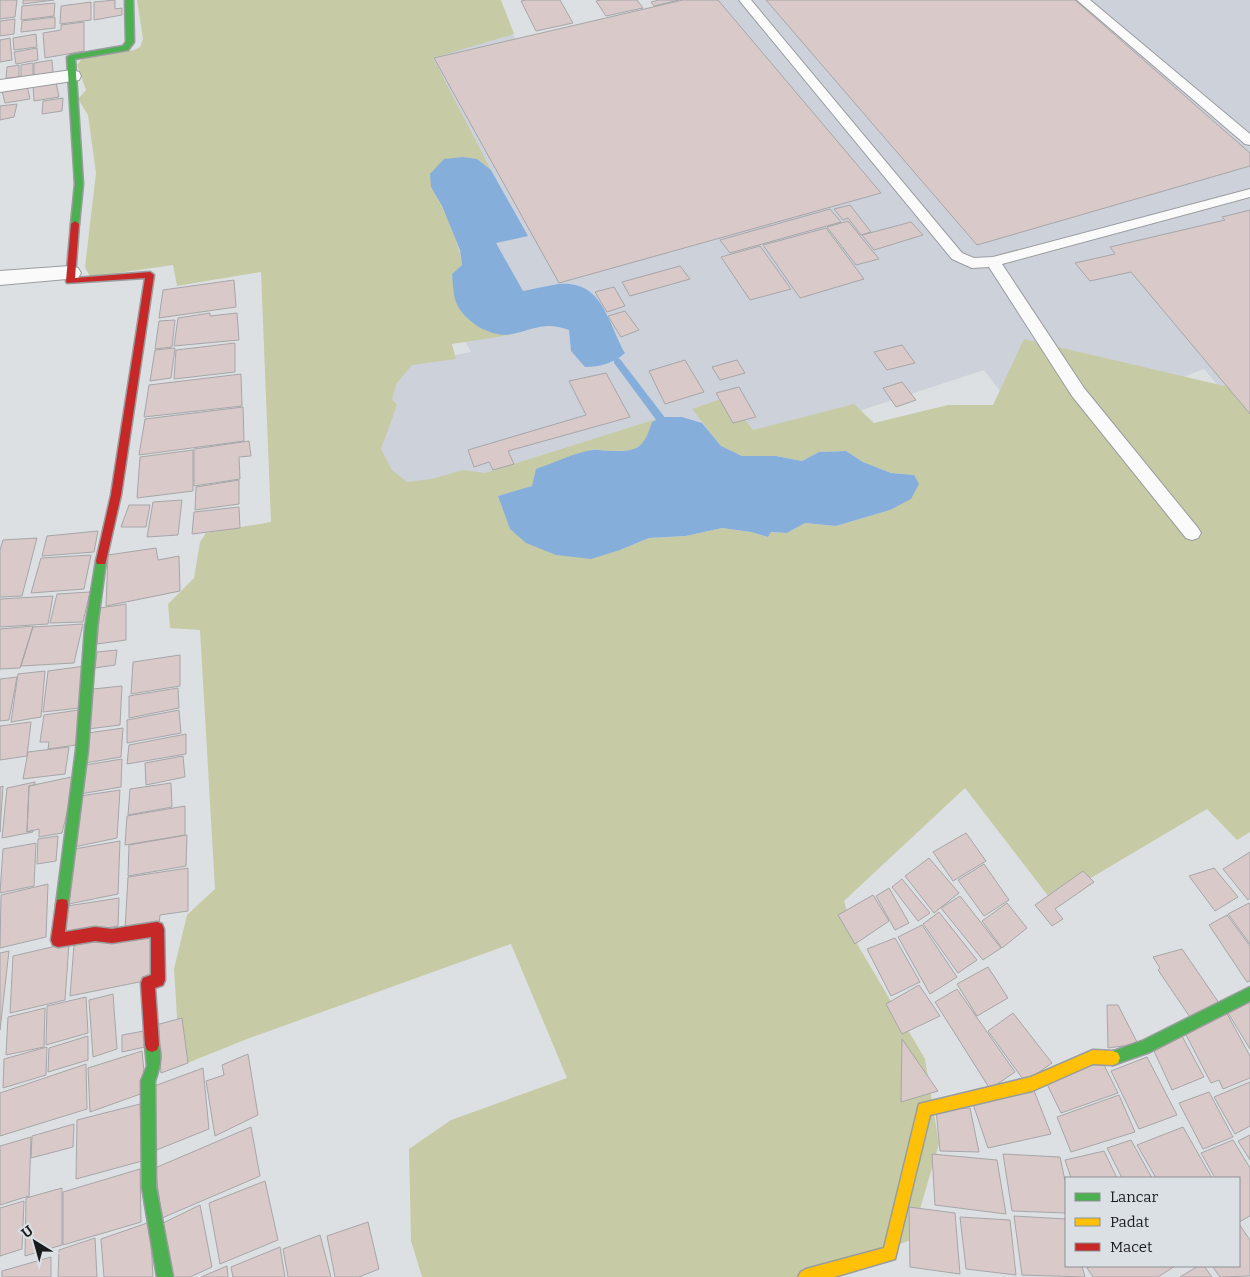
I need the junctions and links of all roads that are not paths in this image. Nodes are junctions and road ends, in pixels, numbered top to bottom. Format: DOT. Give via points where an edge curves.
graph roads {
  1 [pos="129,0"];
  2 [pos="745,0"];
  3 [pos="1084,0"];
  4 [pos="72,76"];
  5 [pos="0,86"];
  6 [pos="1250,141"];
  7 [pos="1250,193"];
  8 [pos="993,262"];
  9 [pos="70,273"];
  10 [pos="0,278"];
  11 [pos="1192,533"];
  12 [pos="1250,994"];
  13 [pos="165,1277"];
  14 [pos="806,1277"];
  1 -- 4 [label="street" via="130,42 124,48 72,57"];
  2 -- 8 [label="lane" via="957,256 972,263"];
  3 -- 6 [label="lane"];
  4 -- 5 [label="street"];
  4 -- 9 [label="street" via="80,184"];
  7 -- 8 [label="lane"];
  8 -- 11 [label="lane" via="1078,392"];
  9 -- 10 [label="street"];
  9 -- 13 [label="street" via="70,281 150,276 116,495 99,570 91,628 82,750 58,940 157,929 158,980 148,983 154,1066 148,1081 149,1177"];
  12 -- 14 [label="street" via="1145,1047 1116,1058 1093,1057 1032,1084 924,1109 890,1254"];
}
